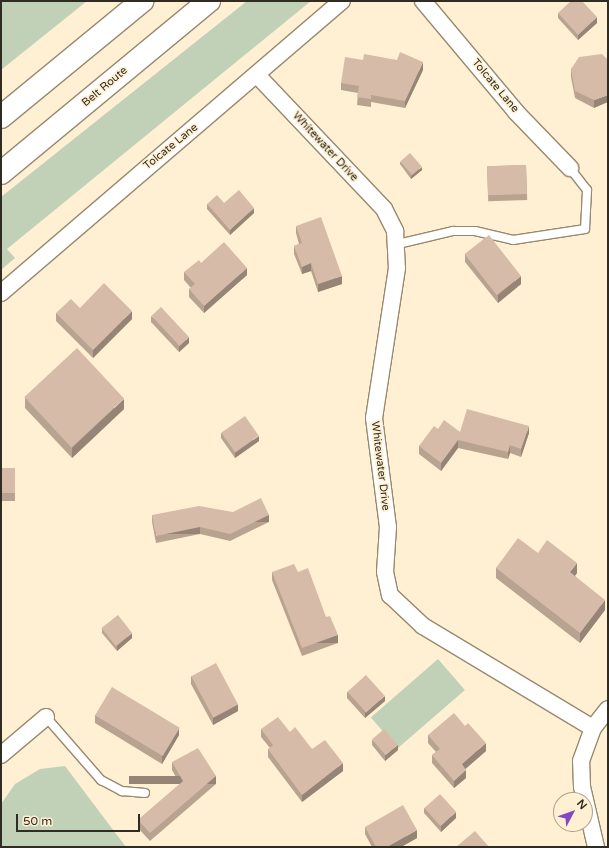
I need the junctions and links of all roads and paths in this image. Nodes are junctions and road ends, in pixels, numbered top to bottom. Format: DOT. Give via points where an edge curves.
graph roads {
  1 [pos="142,1"];
  2 [pos="209,1"];
  3 [pos="342,1"];
  4 [pos="423,1"];
  5 [pos="257,75"];
  6 [pos="1,117"];
  7 [pos="570,168"];
  8 [pos="1,173"];
  9 [pos="398,244"];
  10 [pos="1,293"];
  11 [pos="608,709"];
  12 [pos="46,717"];
  13 [pos="593,728"];
  14 [pos="1,755"];
  15 [pos="145,793"];
  16 [pos="596,847"];
  1 -- 6 [label="highway"];
  2 -- 8 [label="highway, Belt Route"];
  3 -- 5 [label="street, Tolcate Lane"];
  4 -- 7 [label="street, Tolcate Lane" via="516,112"];
  5 -- 9 [label="street, Whitewater Drive" via="384,209 393,224"];
  5 -- 10 [label="street, Tolcate Lane"];
  7 -- 9 [label="lane" via="587,190 585,229 513,240 475,231 453,231"];
  9 -- 13 [label="street, Whitewater Drive" via="397,268 374,418 388,526 385,572 390,595 404,612 423,626"];
  11 -- 13 [label="street"];
  12 -- 14 [label="street"];
  12 -- 15 [label="lane" via="101,780 122,790"];
  13 -- 16 [label="street" via="582,749 580,774"];
}
